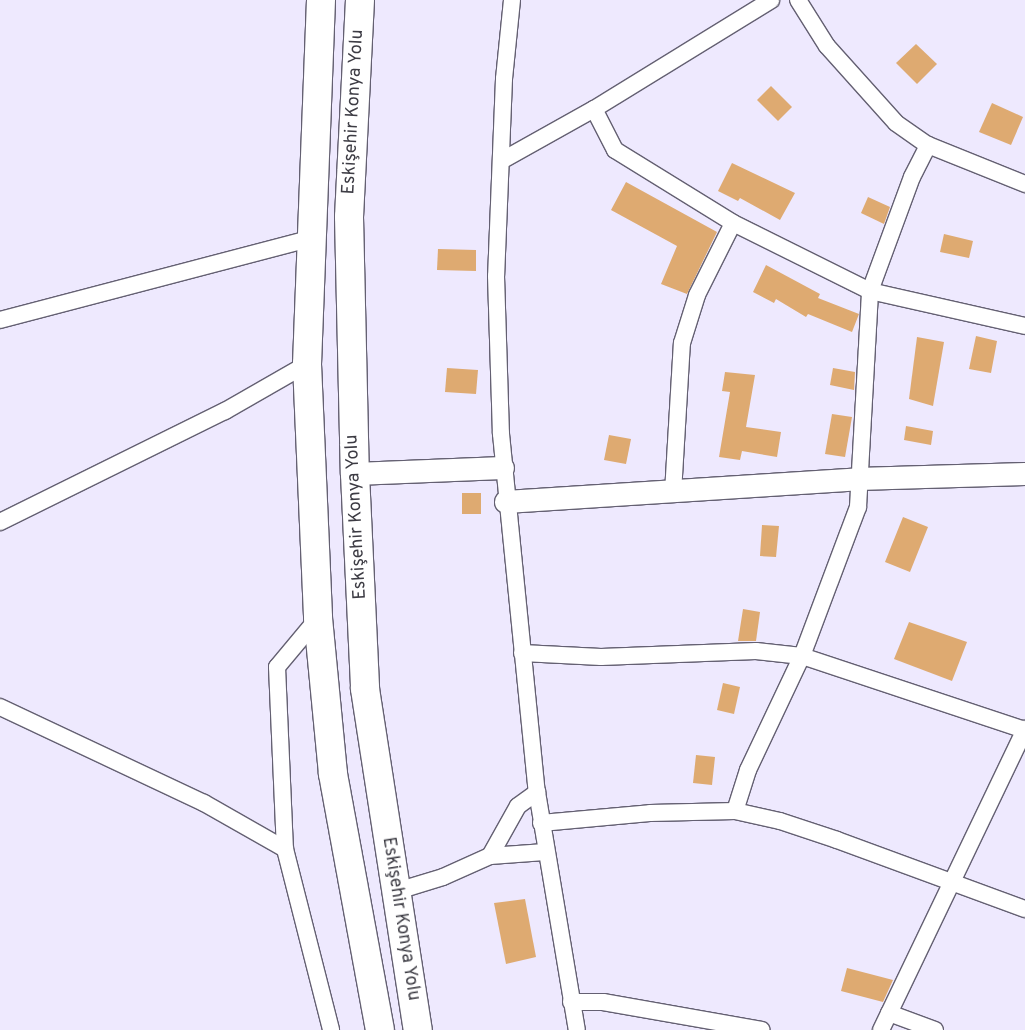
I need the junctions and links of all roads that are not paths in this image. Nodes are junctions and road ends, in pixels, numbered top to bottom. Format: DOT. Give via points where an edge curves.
graph roads {
  1 [pos="321,0"];
  2 [pos="360,0"];
  3 [pos="512,0"];
  4 [pos="771,0"];
  5 [pos="798,0"];
  6 [pos="594,109"];
  7 [pos="928,145"];
  8 [pos="501,161"];
  9 [pos="1025,184"];
  10 [pos="733,223"];
  11 [pos="313,238"];
  12 [pos="870,291"];
  13 [pos="0,320"];
  14 [pos="1025,326"];
  15 [pos="307,364"];
  16 [pos="503,468"];
  17 [pos="355,474"];
  18 [pos="1025,474"];
  19 [pos="858,479"];
  20 [pos="673,493"];
  21 [pos="506,502"];
  22 [pos="0,522"];
  23 [pos="318,618"];
  24 [pos="522,653"];
  25 [pos="802,656"];
  26 [pos="0,707"];
  27 [pos="1025,730"];
  28 [pos="537,792"];
  29 [pos="735,811"];
  30 [pos="541,823"];
  31 [pos="285,849"];
  32 [pos="545,852"];
  33 [pos="490,856"];
  34 [pos="951,882"];
  35 [pos="394,892"];
  36 [pos="1025,909"];
  37 [pos="571,1002"];
  38 [pos="889,1013"];
  39 [pos="331,1030"];
  40 [pos="380,1030"];
  41 [pos="418,1030"];
  42 [pos="577,1030"];
  43 [pos="762,1030"];
  44 [pos="881,1030"];
  45 [pos="935,1030"];
  1 -- 11 [label="highway"];
  2 -- 17 [label="highway, Eskişehir Konya Yolu" via="348,217"];
  3 -- 8 [label="street"];
  4 -- 6 [label="street"];
  5 -- 7 [label="street" via="828,46 896,123"];
  6 -- 8 [label="street"];
  6 -- 10 [label="street" via="615,150"];
  7 -- 9 [label="street"];
  7 -- 12 [label="street" via="912,177"];
  8 -- 16 [label="street" via="496,276"];
  10 -- 12 [label="street"];
  10 -- 20 [label="street" via="697,295 682,343"];
  11 -- 13 [label="street"];
  11 -- 15 [label="highway"];
  12 -- 14 [label="street"];
  12 -- 19 [label="street"];
  15 -- 22 [label="street" via="225,411"];
  15 -- 23 [label="highway"];
  16 -- 17 [label="street"];
  16 -- 21 [label="street"];
  17 -- 35 [label="highway, Eskişehir Konya Yolu" via="365,689"];
  18 -- 19 [label="street"];
  19 -- 20 [label="street"];
  19 -- 25 [label="street" via="858,507"];
  20 -- 21 [label="street"];
  21 -- 24 [label="street"];
  23 -- 31 [label="street" via="277,667"];
  23 -- 40 [label="highway" via="333,774"];
  24 -- 25 [label="street" via="601,657 756,651"];
  24 -- 28 [label="street"];
  25 -- 27 [label="street"];
  25 -- 29 [label="street" via="748,770"];
  26 -- 31 [label="street" via="204,803"];
  27 -- 34 [label="street"];
  28 -- 30 [label="street"];
  28 -- 33 [label="street" via="518,806"];
  29 -- 30 [label="street" via="650,813"];
  29 -- 34 [label="street" via="780,821"];
  30 -- 32 [label="street"];
  31 -- 39 [label="street"];
  32 -- 33 [label="street"];
  32 -- 37 [label="street"];
  33 -- 35 [label="street" via="443,877"];
  34 -- 36 [label="street"];
  34 -- 38 [label="street"];
  35 -- 41 [label="highway, Eskişehir Konya Yolu"];
  37 -- 42 [label="street"];
  37 -- 43 [label="street" via="603,1002"];
  38 -- 44 [label="street"];
  38 -- 45 [label="street"];
}
